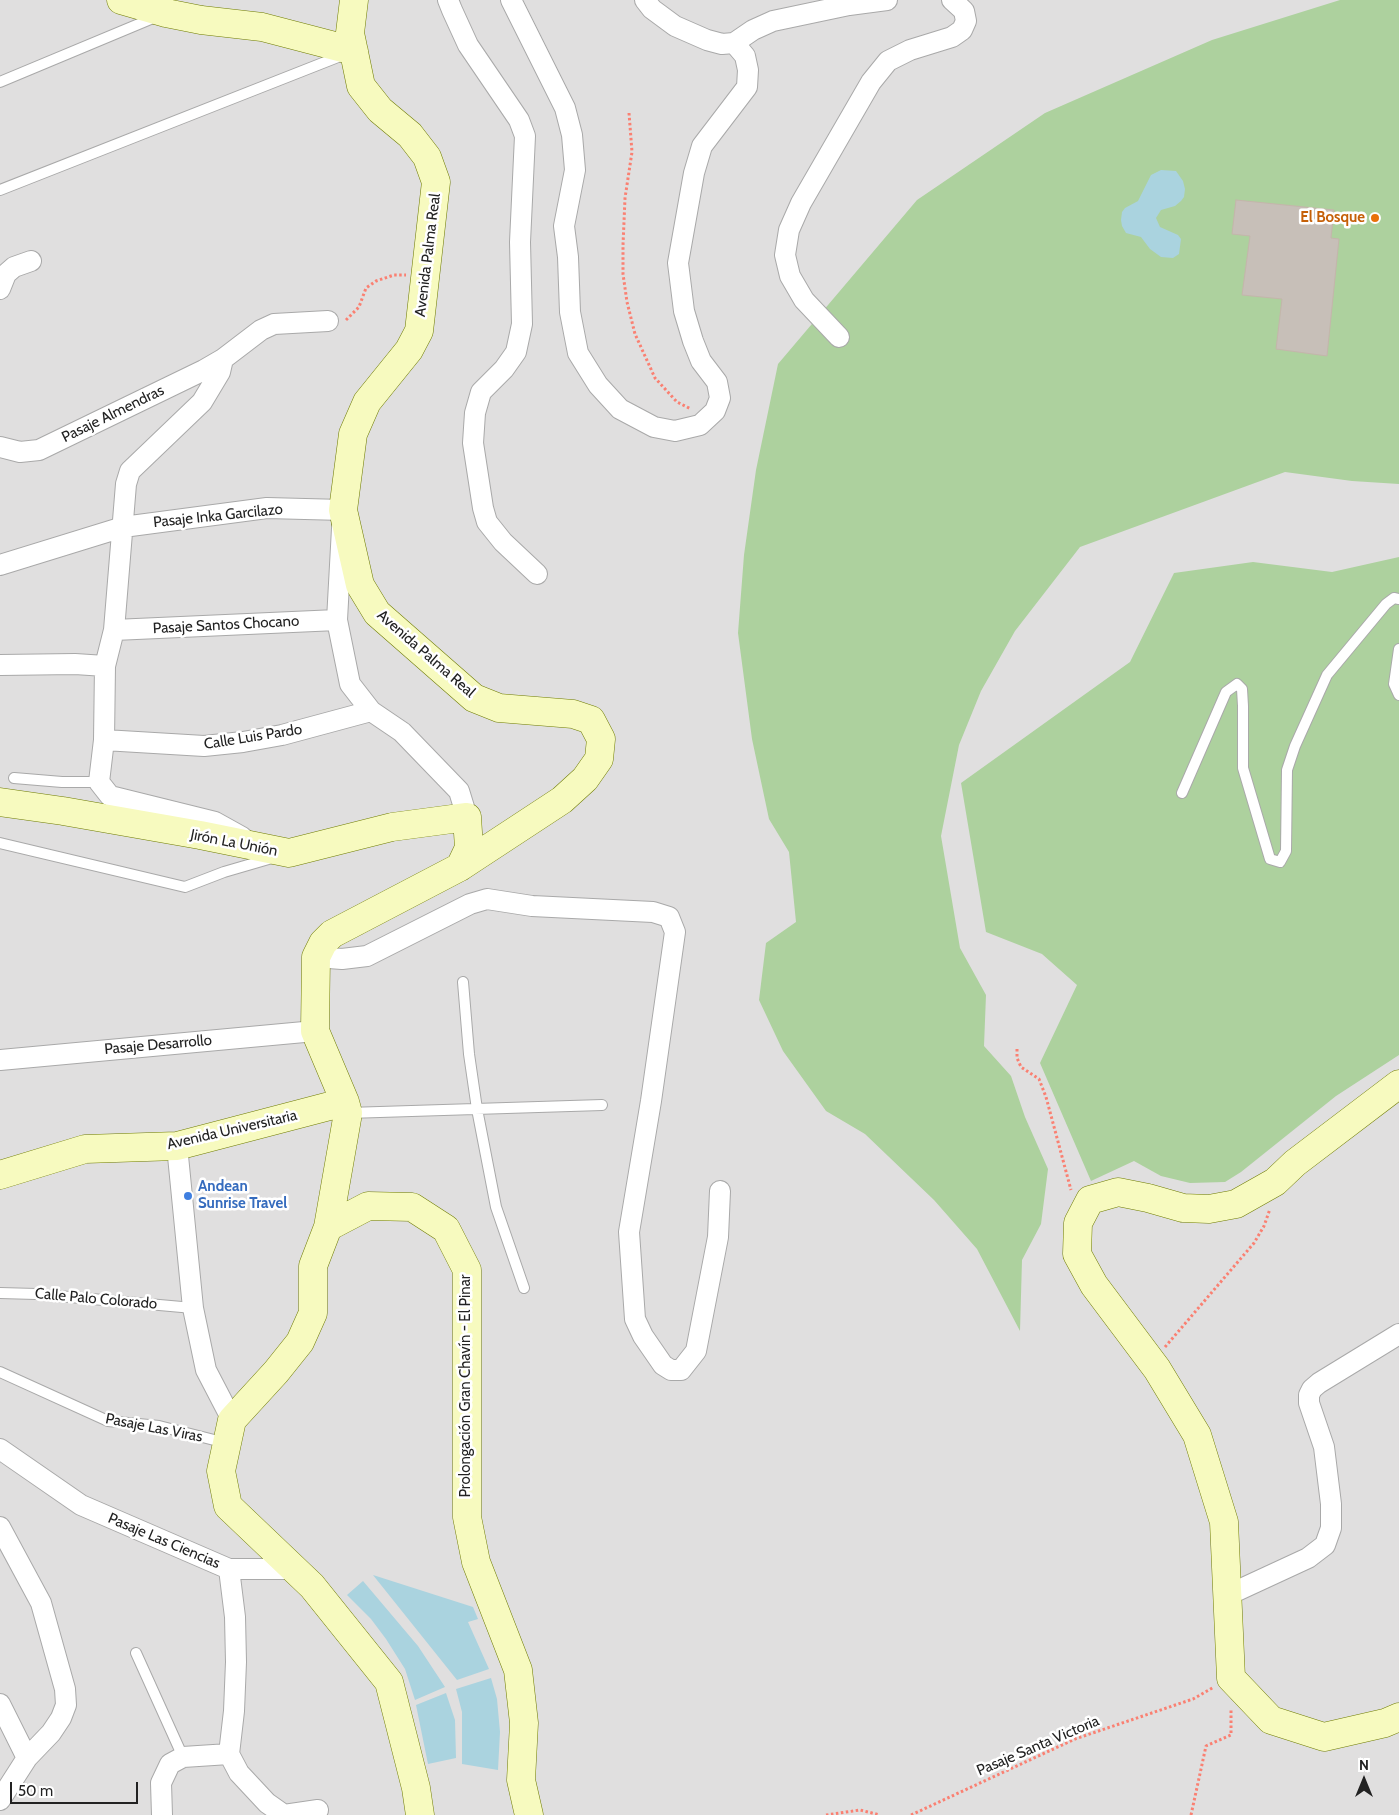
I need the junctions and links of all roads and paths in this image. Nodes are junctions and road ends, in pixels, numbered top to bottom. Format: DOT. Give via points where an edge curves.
graph roads {
  1 [pos="122,0"];
  2 [pos="354,0"];
  3 [pos="448,0"];
  4 [pos="511,0"];
  5 [pos="645,0"];
  6 [pos="887,0"];
  7 [pos="952,0"];
  8 [pos="166,13"];
  9 [pos="734,43"];
  10 [pos="354,51"];
  11 [pos="0,82"];
  12 [pos="629,113"];
  13 [pos="0,190"];
  14 [pos="31,261"];
  15 [pos="426,274"];
  16 [pos="0,289"];
  17 [pos="328,321"];
  18 [pos="839,337"];
  19 [pos="223,359"];
  20 [pos="698,412"];
  21 [pos="0,447"];
  22 [pos="344,510"];
  23 [pos="123,528"];
  24 [pos="0,565"];
  25 [pos="537,574"];
  26 [pos="1399,599"];
  27 [pos="337,620"];
  28 [pos="114,630"];
  29 [pos="1399,649"];
  30 [pos="0,665"];
  31 [pos="105,666"];
  32 [pos="1399,695"];
  33 [pos="371,711"];
  34 [pos="104,740"];
  35 [pos="14,778"];
  36 [pos="99,782"];
  37 [pos="1182,793"];
  38 [pos="0,802"];
  39 [pos="467,817"];
  40 [pos="0,843"];
  41 [pos="261,848"];
  42 [pos="289,853"];
  43 [pos="460,867"];
  44 [pos="316,957"];
  45 [pos="463,982"];
  46 [pos="315,1030"];
  47 [pos="1017,1049"];
  48 [pos="0,1060"];
  49 [pos="1399,1084"];
  50 [pos="602,1105"];
  51 [pos="347,1108"];
  52 [pos="477,1109"];
  53 [pos="176,1146"];
  54 [pos="0,1175"];
  55 [pos="1275,1182"];
  56 [pos="720,1191"];
  57 [pos="1090,1200"];
  58 [pos="328,1227"];
  59 [pos="524,1288"];
  60 [pos="0,1293"];
  61 [pos="193,1308"];
  62 [pos="1399,1334"];
  63 [pos="1152,1362"];
  64 [pos="0,1372"];
  65 [pos="229,1431"];
  66 [pos="0,1449"];
  67 [pos="0,1526"];
  68 [pos="229,1569"];
  69 [pos="295,1569"];
  70 [pos="1228,1595"];
  71 [pos="136,1653"];
  72 [pos="1232,1678"];
  73 [pos="0,1704"];
  74 [pos="1399,1716"];
  75 [pos="229,1754"];
  76 [pos="28,1758"];
  77 [pos="183,1758"];
  78 [pos="0,1800"];
  79 [pos="318,1810"];
  80 [pos="162,1815"];
  81 [pos="420,1815"];
  82 [pos="529,1815"];
  83 [pos="826,1815"];
  84 [pos="880,1815"];
  85 [pos="911,1815"];
  86 [pos="1191,1815"];
  1 -- 8 [label="main road"];
  2 -- 10 [label="main road, Avenida Palma Real" via="350,33"];
  3 -- 25 [label="street" via="468,45 519,120 525,136 520,242 522,324 516,352 481,392 475,413 473,443 487,522"];
  4 -- 9 [label="street" via="564,108 572,136 576,170 564,226 570,312 578,353 598,386 620,409 654,427 675,431 700,425 715,410 720,398 717,382 701,361 693,341 684,311 678,263 702,146 747,87 745,56"];
  5 -- 9 [label="street" via="675,26 707,40"];
  6 -- 9 [label="street" via="773,21"];
  7 -- 18 [label="street" via="964,11 966,21 962,30 888,61 871,82 801,203 789,230 785,255 790,276 804,300"];
  8 -- 10 [label="main road" via="262,27"];
  8 -- 11 [label="lane"];
  10 -- 13 [label="lane"];
  10 -- 15 [label="main road, Avenida Palma Real" via="361,86 427,157 436,182"];
  12 -- 20 [label="path" via="632,152 625,198 623,245 626,302 635,334 655,378 677,402"];
  14 -- 16 [label="street" via="14,267 6,274"];
  15 -- 17 [label="path" via="394,275 376,281 366,288 359,307 346,321"];
  15 -- 22 [label="main road, Avenida Palma Real" via="419,331 367,402 353,434"];
  17 -- 19 [label="street, Pasaje Almendras" via="274,324"];
  19 -- 21 [label="street, Pasaje Almendras" via="39,450 20,452"];
  19 -- 23 [label="street" via="220,372 202,402 130,471"];
  22 -- 23 [label="street, Pasaje Inka Garcilazo" via="267,508"];
  22 -- 27 [label="street"];
  22 -- 43 [label="main road, Avenida Palma Real" via="360,585 377,613 474,698 499,708 573,714 590,720 601,739 599,759 585,779 562,800"];
  23 -- 24 [label="street, Pasaje Inka Garcilazo"];
  23 -- 28 [label="street"];
  26 -- 37 [label="lane" via="1394,598 1386,604 1327,675 1287,770 1286,851 1280,862 1270,859 1243,768 1244,706 1242,690 1237,684 1226,692"];
  27 -- 28 [label="street, Pasaje Santos Chocano"];
  27 -- 33 [label="street" via="350,684"];
  28 -- 31 [label="street"];
  29 -- 32 [label="lane" via="1394,684"];
  30 -- 31 [label="street"];
  31 -- 34 [label="street"];
  33 -- 34 [label="street, Calle Luis Pardo" via="282,735 234,743 186,746"];
  33 -- 39 [label="street" via="402,732 459,791"];
  34 -- 36 [label="street"];
  35 -- 36 [label="lane"];
  36 -- 41 [label="street" via="110,796 214,822"];
  38 -- 41 [label="main road, Jirón La Unión"];
  39 -- 42 [label="main road, Jirón La Unión" via="392,827"];
  39 -- 43 [label="main road" via="469,848"];
  40 -- 42 [label="lane" via="185,887"];
  41 -- 42 [label="main road, Jirón La Unión"];
  43 -- 44 [label="main road, Avenida Palma Real" via="332,934 322,943"];
  44 -- 46 [label="main road"];
  44 -- 56 [label="street" via="367,956 470,904 487,899 532,906 653,912 669,917 674,932 629,1232 635,1319 662,1365 671,1370 681,1370 696,1351 718,1237"];
  45 -- 52 [label="lane"];
  46 -- 48 [label="street, Pasaje Desarrollo"];
  46 -- 51 [label="main road"];
  47 -- 57 [label="path" via="1021,1067 1039,1079 1046,1097 1071,1190"];
  49 -- 55 [label="main road" via="1295,1163"];
  50 -- 52 [label="lane"];
  51 -- 52 [label="lane"];
  51 -- 53 [label="main road, Avenida Universitaria"];
  51 -- 58 [label="main road"];
  52 -- 59 [label="lane" via="496,1207"];
  53 -- 54 [label="main road, Avenida Universitaria" via="85,1150"];
  53 -- 61 [label="street"];
  55 -- 57 [label="main road" via="1236,1204 1208,1209 1183,1208 1118,1192"];
  55 -- 63 [label="path" via="1268,1216 1254,1243"];
  57 -- 63 [label="main road" via="1078,1223 1076,1254 1094,1285"];
  58 -- 65 [label="main road" via="313,1266 313,1313 300,1342"];
  58 -- 82 [label="main road, Prolongación Gran Chavín - El Pinar" via="368,1206 412,1207 446,1229 467,1270 467,1517 476,1562 518,1670 524,1723 521,1780"];
  60 -- 61 [label="lane, Calle Palo Colorado"];
  61 -- 65 [label="street" via="206,1370"];
  62 -- 70 [label="street" via="1318,1383 1309,1395 1324,1447 1331,1504 1325,1545 1308,1558"];
  63 -- 70 [label="main road" via="1196,1435 1224,1522"];
  64 -- 65 [label="lane, Pasaje Las Viras" via="108,1421"];
  65 -- 69 [label="main road" via="221,1471 228,1506"];
  66 -- 68 [label="street, Pasaje Las Ciencias" via="80,1505"];
  67 -- 76 [label="street" via="41,1603 65,1689 66,1705 61,1718 52,1733"];
  68 -- 69 [label="street"];
  68 -- 75 [label="street, Pasaje Las Ciencias" via="236,1662"];
  69 -- 81 [label="main road" via="389,1682"];
  70 -- 72 [label="main road"];
  71 -- 77 [label="lane"];
  72 -- 74 [label="main road" via="1271,1720 1324,1737 1385,1723"];
  72 -- 85 [label="path, Pasaje Santa Victoria" via="1194,1699 1075,1739"];
  72 -- 86 [label="path" via="1231,1735 1206,1746"];
  73 -- 76 [label="street"];
  75 -- 77 [label="street"];
  75 -- 79 [label="street" via="239,1773 267,1803 284,1814"];
  76 -- 78 [label="street"];
  77 -- 80 [label="street" via="170,1764 161,1783"];
  83 -- 84 [label="path" via="860,1810"];
}
